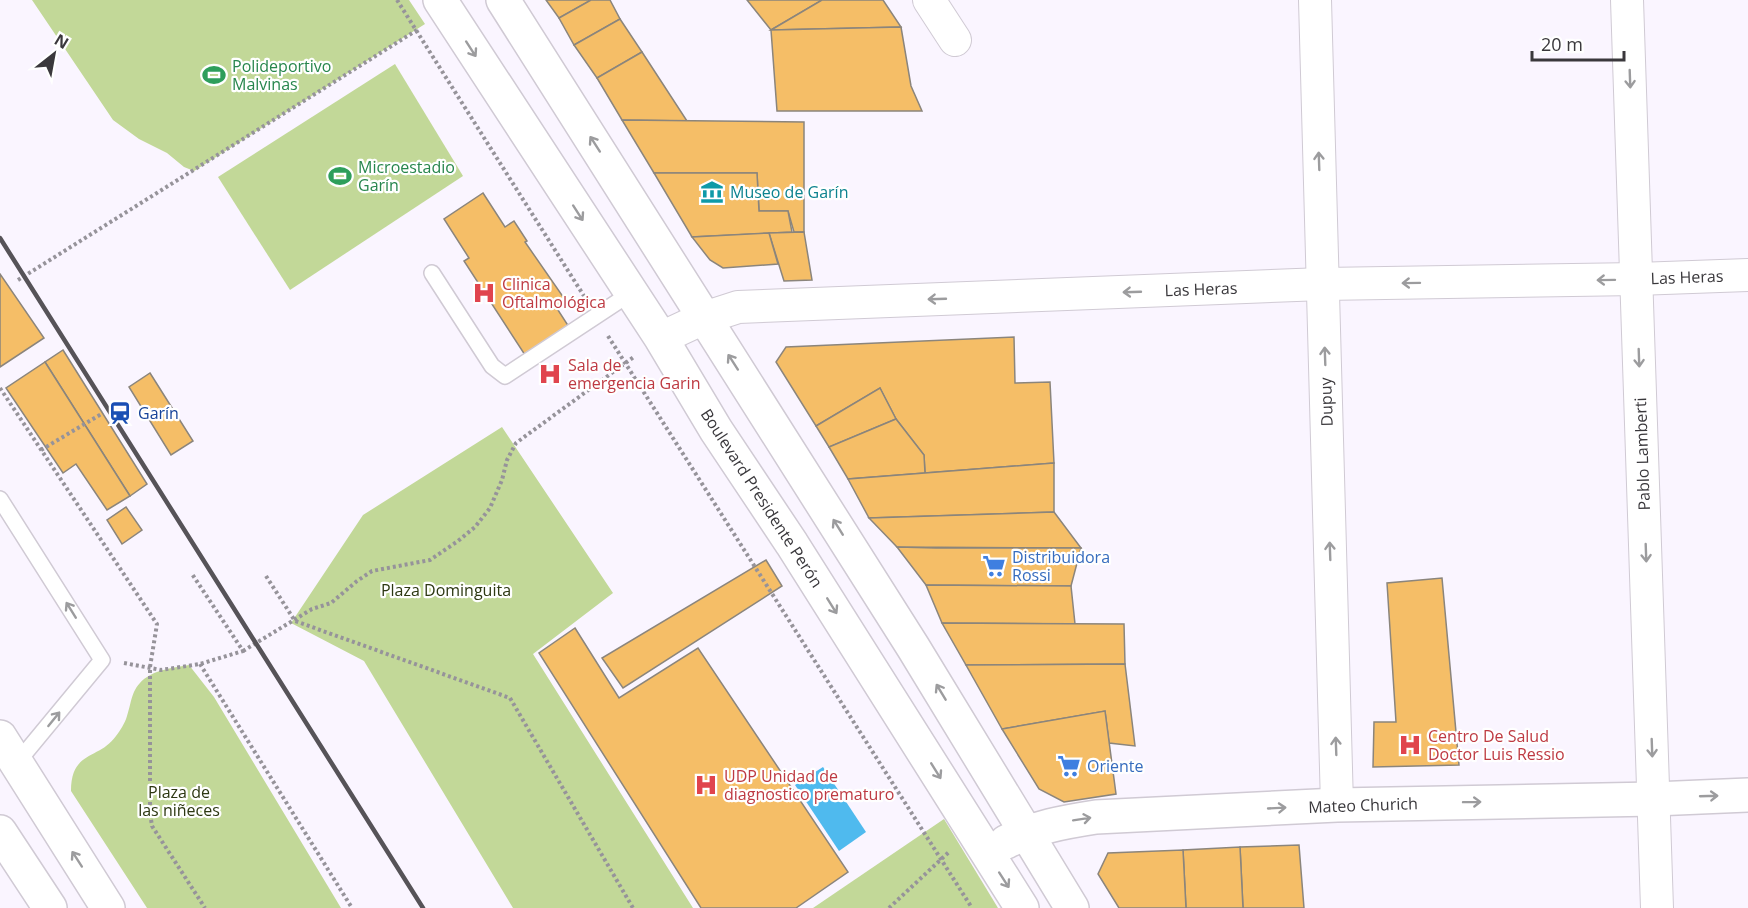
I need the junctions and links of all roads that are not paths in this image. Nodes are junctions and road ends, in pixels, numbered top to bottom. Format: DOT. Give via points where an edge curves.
graph roads {
  1 [pos="503,0"];
  2 [pos="929,0"];
  3 [pos="1315,0"];
  4 [pos="1628,0"];
  5 [pos="432,12"];
  6 [pos="955,40"];
  7 [pos="432,273"];
  8 [pos="1748,275"];
  9 [pos="1637,279"];
  10 [pos="1323,284"];
  11 [pos="631,293"];
  12 [pos="704,318"];
  13 [pos="661,339"];
  14 [pos="0,499"];
  15 [pos="6,759"];
  16 [pos="1748,795"];
  17 [pos="1654,799"];
  18 [pos="1337,805"];
  19 [pos="0,832"];
  20 [pos="1026,832"];
  21 [pos="981,843"];
  22 [pos="50,908"];
  23 [pos="108,908"];
  24 [pos="1022,908"];
  25 [pos="1072,908"];
  26 [pos="1657,908"];
  12 -- 1 [label="street, one-way"];
  2 -- 6 [label="street"];
  10 -- 3 [label="street, Dupuy, one-way"];
  4 -- 9 [label="street, Pablo Lamberti, one-way"];
  5 -- 11 [label="street, Boulevard Presidente Perón, one-way"];
  7 -- 11 [label="lane" via="492,366 505,376"];
  8 -- 9 [label="street, Las Heras"];
  9 -- 10 [label="street, Las Heras, one-way"];
  9 -- 17 [label="street, Pablo Lamberti, one-way"];
  10 -- 12 [label="street, Las Heras, one-way" via="738,307"];
  18 -- 10 [label="street, Dupuy, one-way"];
  11 -- 13 [label="street, Boulevard Presidente Perón"];
  12 -- 13 [label="street, Las Heras"];
  20 -- 12 [label="street, one-way"];
  13 -- 21 [label="street, Boulevard Presidente Perón, one-way"];
  15 -- 14 [label="lane, one-way" via="102,660"];
  23 -- 15 [label="street, one-way"];
  17 -- 16 [label="street, Mateo Churich, one-way"];
  18 -- 17 [label="street, Mateo Churich, one-way"];
  17 -- 26 [label="street, Pablo Lamberti"];
  20 -- 18 [label="street, Mateo Churich, one-way" via="1096,817"];
  19 -- 22 [label="street"];
  20 -- 21 [label="street, Mateo Churich"];
  20 -- 25 [label="street"];
  21 -- 24 [label="street, Boulevard Presidente Perón, one-way"];
}
